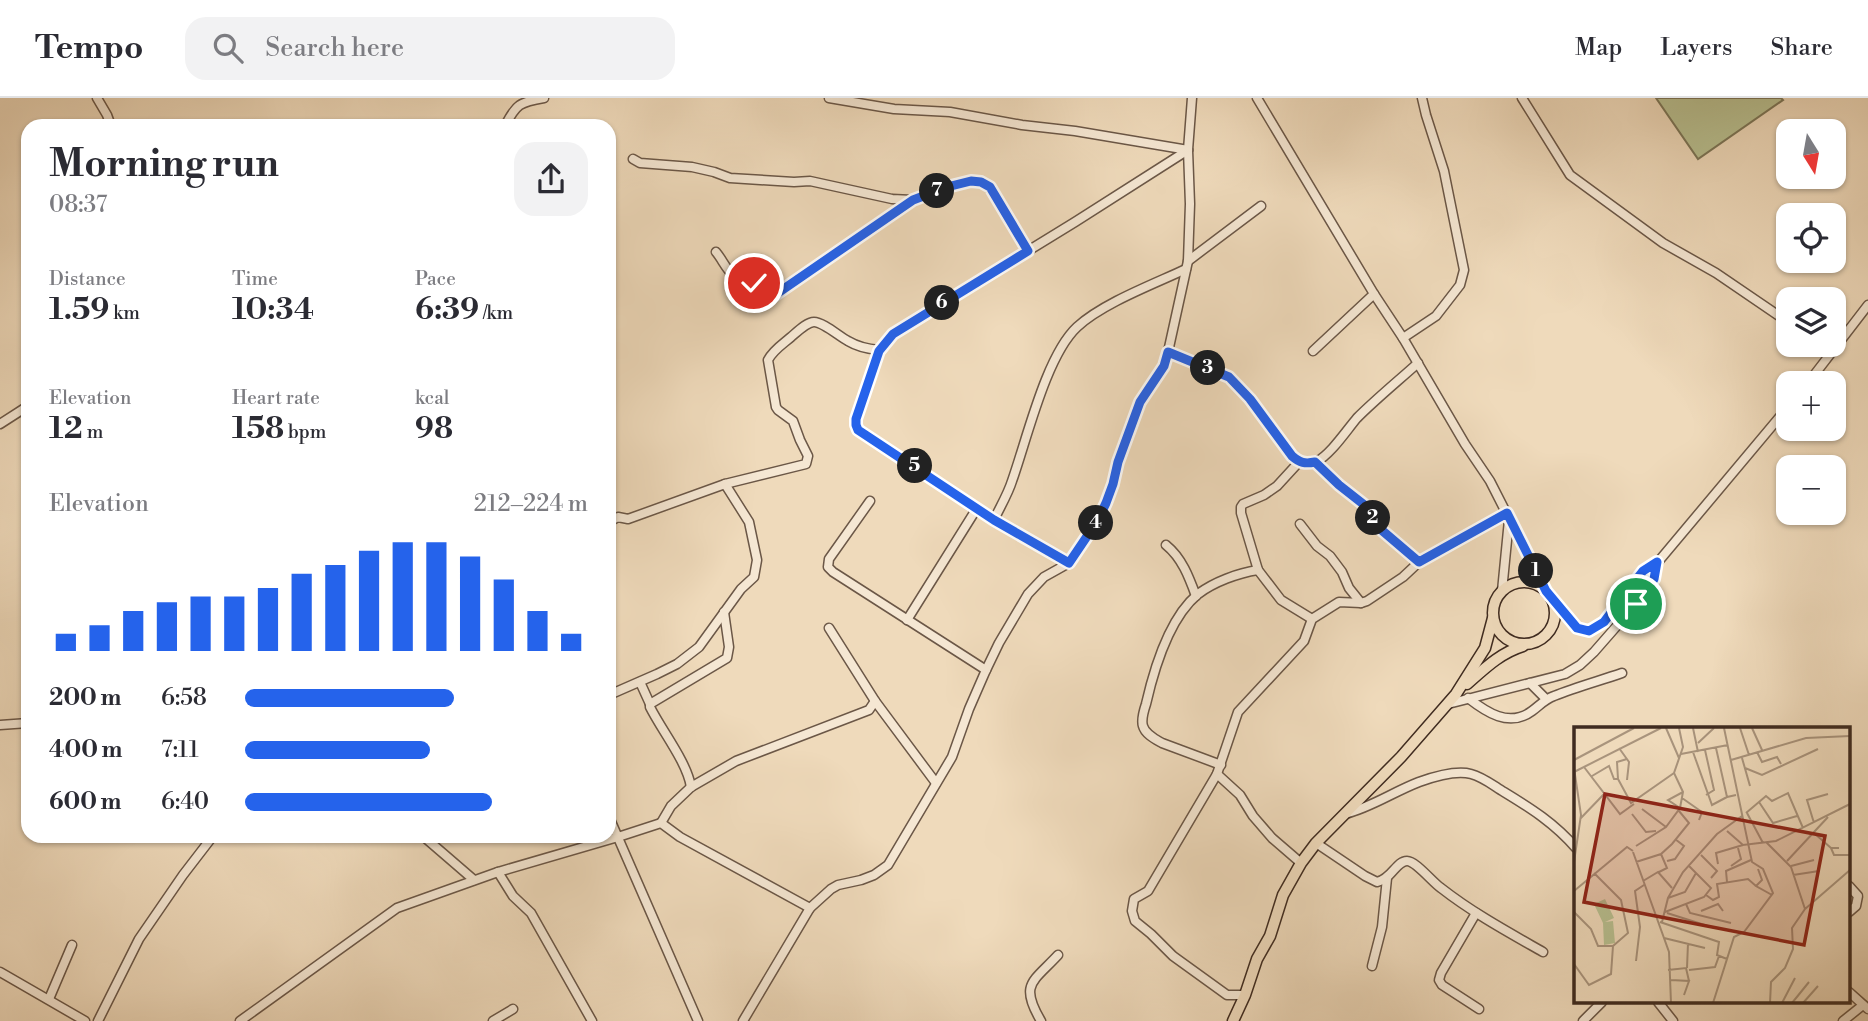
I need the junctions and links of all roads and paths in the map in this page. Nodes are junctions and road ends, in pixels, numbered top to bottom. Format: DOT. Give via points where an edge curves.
graph roads {
  1 [pos="97,98"];
  2 [pos="544,98"];
  3 [pos="829,98"];
  4 [pos="1192,98"];
  5 [pos="1258,98"];
  6 [pos="1422,98"];
  7 [pos="1522,98"];
  8 [pos="108,119"];
  9 [pos="508,119"];
  10 [pos="1188,150"];
  11 [pos="633,159"];
  12 [pos="913,200"];
  13 [pos="1261,206"];
  14 [pos="1028,251"];
  15 [pos="716,252"];
  16 [pos="1187,265"];
  17 [pos="1374,294"];
  18 [pos="1868,305"];
  19 [pos="1776,315"];
  20 [pos="1846,334"];
  21 [pos="1403,338"];
  22 [pos="879,351"];
  23 [pos="1312,351"];
  24 [pos="1168,352"];
  25 [pos="1828,357"];
  26 [pos="1418,363"];
  27 [pos="1817,371"];
  28 [pos="21,410"];
  29 [pos="1776,421"];
  30 [pos="0,424"];
  31 [pos="1299,462"];
  32 [pos="1315,462"];
  33 [pos="726,484"];
  34 [pos="870,500"];
  35 [pos="976,508"];
  36 [pos="1508,516"];
  37 [pos="616,518"];
  38 [pos="994,520"];
  39 [pos="1300,524"];
  40 [pos="1166,545"];
  41 [pos="1419,562"];
  42 [pos="1657,562"];
  43 [pos="1069,563"];
  44 [pos="1258,570"];
  45 [pos="1502,591"];
  46 [pos="1549,595"];
  47 [pos="1196,596"];
  48 [pos="1360,603"];
  49 [pos="724,612"];
  50 [pos="1493,618"];
  51 [pos="1312,619"];
  52 [pos="908,620"];
  53 [pos="829,628"];
  54 [pos="1529,643"];
  55 [pos="986,670"];
  56 [pos="1622,674"];
  57 [pos="640,682"];
  58 [pos="1530,684"];
  59 [pos="616,692"];
  60 [pos="1456,694"];
  61 [pos="1468,698"];
  62 [pos="1546,699"];
  63 [pos="876,701"];
  64 [pos="650,704"];
  65 [pos="1447,704"];
  66 [pos="21,724"];
  67 [pos="0,725"];
  68 [pos="1219,770"];
  69 [pos="936,783"];
  70 [pos="691,788"];
  71 [pos="1345,814"];
  72 [pos="661,822"];
  73 [pos="616,833"];
  74 [pos="618,837"];
  75 [pos="208,843"];
  76 [pos="431,843"];
  77 [pos="597,843"];
  78 [pos="1317,843"];
  79 [pos="1574,846"];
  80 [pos="1301,863"];
  81 [pos="498,872"];
  82 [pos="1387,878"];
  83 [pos="474,880"];
  84 [pos="1850,887"];
  85 [pos="810,908"];
  86 [pos="1850,911"];
  87 [pos="1476,912"];
  88 [pos="72,945"];
  89 [pos="1542,952"];
  90 [pos="1058,955"];
  91 [pos="1372,966"];
  92 [pos="0,972"];
  93 [pos="1850,993"];
  94 [pos="1245,995"];
  95 [pos="49,999"];
  96 [pos="1600,1004"];
  97 [pos="1660,1004"];
  98 [pos="1866,1007"];
  99 [pos="513,1009"];
  100 [pos="1479,1009"];
  101 [pos="85,1021"];
  102 [pos="98,1021"];
  103 [pos="240,1021"];
  104 [pos="493,1021"];
  105 [pos="592,1021"];
  106 [pos="698,1021"];
  107 [pos="743,1021"];
  108 [pos="1041,1021"];
  109 [pos="1233,1021"];
  110 [pos="1583,1021"];
  111 [pos="1673,1021"];
  112 [pos="1843,1021"];
  1 -- 8 [label="street"];
  2 -- 9 [label="street" via="519,104"];
  3 -- 10 [label="street"];
  4 -- 10 [label="street"];
  5 -- 17 [label="street"];
  6 -- 21 [label="street" via="1444,171 1464,270 1460,285 1436,316"];
  7 -- 19 [label="street" via="1570,175 1662,243"];
  10 -- 14 [label="street"];
  10 -- 16 [label="street"];
  11 -- 12 [label="street" via="730,178 810,181"];
  12 -- 14 [label="street" via="947,187 981,182 990,187"];
  12 -- 15 [label="street" via="772,297 754,283 735,277"];
  13 -- 16 [label="street"];
  14 -- 22 [label="street" via="893,334"];
  16 -- 24 [label="street"];
  16 -- 38 [label="street" via="1111,304 1078,326 1062,345"];
  17 -- 21 [label="street"];
  17 -- 23 [label="street"];
  18 -- 20 [label="street"];
  21 -- 26 [label="street"];
  22 -- 33 [label="street" via="863,348 815,322 771,354 768,365 776,407 793,421 808,461"];
  22 -- 35 [label="street" via="856,419 858,430"];
  24 -- 31 [label="street" via="1229,377"];
  24 -- 43 [label="street" via="1140,402 1106,503"];
  25 -- 27 [label="street"];
  26 -- 32 [label="street"];
  26 -- 36 [label="street"];
  28 -- 30 [label="street"];
  29 -- 42 [label="street"];
  31 -- 32 [label="street"];
  31 -- 44 [label="street" via="1276,486 1241,507"];
  32 -- 41 [label="street" via="1367,507 1378,527"];
  33 -- 37 [label="street" via="628,519"];
  33 -- 49 [label="street" via="750,522 757,560 754,577"];
  34 -- 52 [label="street" via="828,567"];
  35 -- 38 [label="street"];
  35 -- 52 [label="street"];
  36 -- 41 [label="street"];
  36 -- 45 [label="street"];
  36 -- 46 [label="street"];
  38 -- 43 [label="street"];
  39 -- 48 [label="street" via="1330,555"];
  40 -- 47 [label="street" via="1181,563"];
  41 -- 48 [label="street" via="1403,578"];
  42 -- 46 [label="street" via="1643,571 1604,622 1589,631 1577,628"];
  42 -- 58 [label="street" via="1654,579 1594,652 1565,674"];
  43 -- 55 [label="street" via="1044,577 1028,594"];
  44 -- 47 [label="street"];
  44 -- 51 [label="street" via="1281,600"];
  45 -- 46 [label="main road" via="1529,582"];
  45 -- 50 [label="main road"];
  46 -- 54 [label="main road" via="1555,608 1552,627"];
  47 -- 68 [label="street" via="1170,631 1151,682 1142,725 1162,743"];
  48 -- 51 [label="street" via="1339,602"];
  49 -- 57 [label="street" via="699,648"];
  49 -- 64 [label="street" via="727,658"];
  50 -- 54 [label="main road" via="1510,641"];
  50 -- 60 [label="main road" via="1485,648"];
  51 -- 68 [label="street" via="1304,641 1238,712"];
  52 -- 55 [label="street"];
  53 -- 63 [label="street"];
  54 -- 60 [label="main road" via="1492,662"];
  55 -- 69 [label="street" via="952,757"];
  56 -- 62 [label="street"];
  57 -- 59 [label="street"];
  57 -- 64 [label="street"];
  58 -- 61 [label="street"];
  58 -- 62 [label="street"];
  60 -- 65 [label="main road"];
  61 -- 62 [label="street" via="1498,718 1529,714"];
  61 -- 65 [label="street"];
  63 -- 69 [label="street"];
  63 -- 70 [label="street" via="869,710 736,761"];
  64 -- 70 [label="street"];
  65 -- 71 [label="main road"];
  66 -- 67 [label="street"];
  68 -- 80 [label="street" via="1272,838"];
  68 -- 94 [label="street" via="1148,891 1134,899 1132,911 1135,921 1202,978 1227,995"];
  69 -- 85 [label="street" via="888,865 874,875 838,885"];
  70 -- 72 [label="street"];
  71 -- 78 [label="main road"];
  71 -- 79 [label="street" via="1422,781 1470,774 1535,810"];
  72 -- 74 [label="street"];
  72 -- 85 [label="street"];
  73 -- 74 [label="street"];
  74 -- 106 [label="street"];
  75 -- 102 [label="street" via="139,939"];
  76 -- 83 [label="street"];
  77 -- 81 [label="street"];
  78 -- 80 [label="main road"];
  78 -- 82 [label="street" via="1365,876 1377,882"];
  80 -- 94 [label="main road" via="1283,895"];
  81 -- 83 [label="street"];
  81 -- 105 [label="street" via="531,913"];
  82 -- 87 [label="street" via="1400,864 1412,862"];
  82 -- 91 [label="street"];
  83 -- 103 [label="street" via="397,908"];
  84 -- 86 [label="street" via="1858,896"];
  85 -- 107 [label="street"];
  87 -- 89 [label="street"];
  87 -- 100 [label="street" via="1439,980"];
  88 -- 95 [label="street"];
  90 -- 108 [label="street" via="1029,991"];
  92 -- 95 [label="street"];
  93 -- 98 [label="street"];
  94 -- 109 [label="main road"];
  95 -- 101 [label="street"];
  96 -- 110 [label="street"];
  97 -- 111 [label="street"];
  98 -- 112 [label="street"];
  99 -- 104 [label="street"];
}
